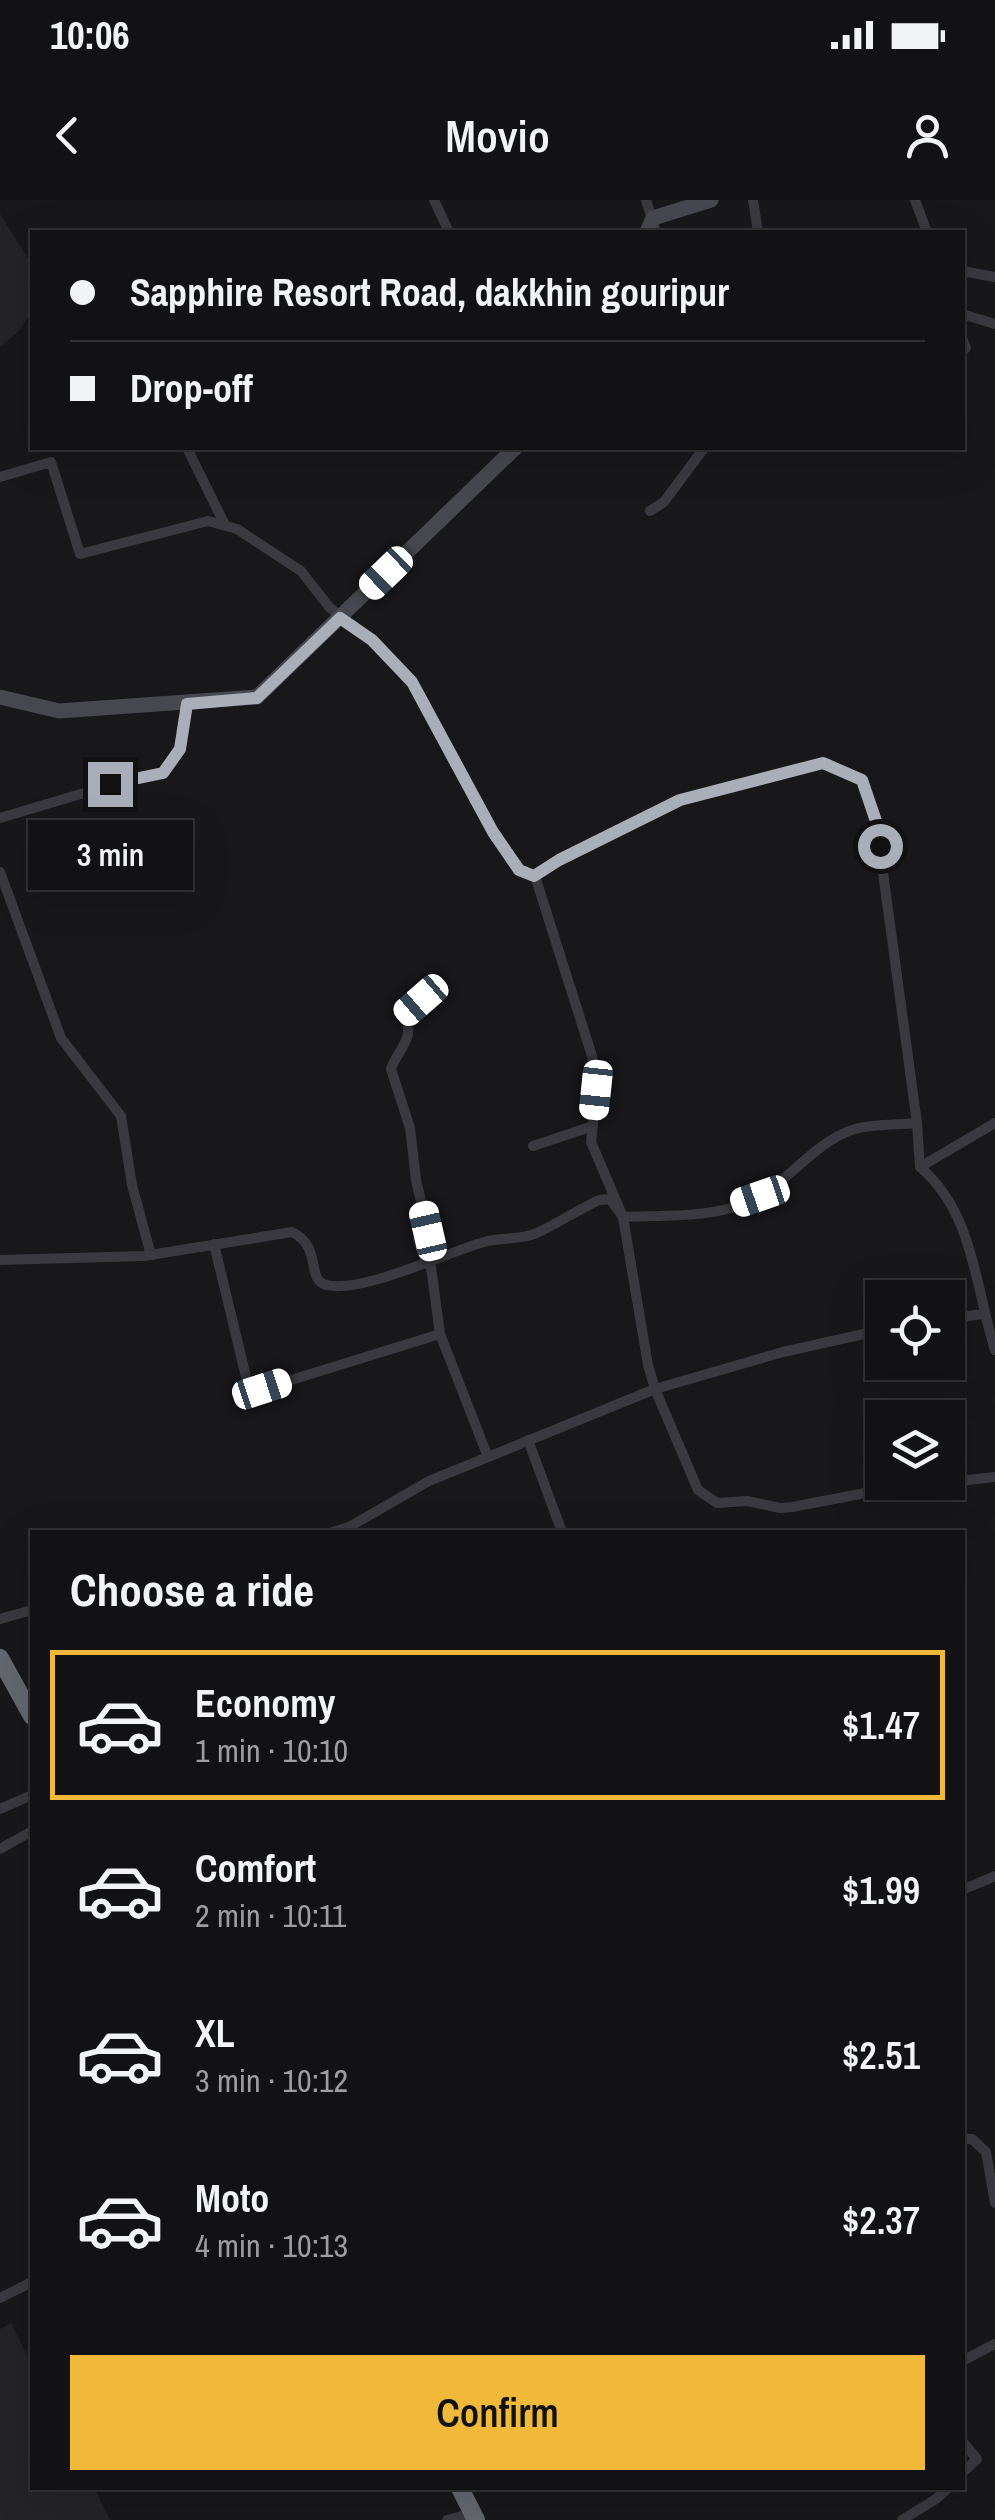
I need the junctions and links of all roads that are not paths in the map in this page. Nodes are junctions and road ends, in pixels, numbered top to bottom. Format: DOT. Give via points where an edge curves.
graph roads {
  1 [pos="434,200"];
  2 [pos="646,200"];
  3 [pos="711,200"];
  4 [pos="752,200"];
  5 [pos="915,200"];
  6 [pos="652,228"];
  7 [pos="449,230"];
  8 [pos="758,230"];
  9 [pos="926,230"];
  10 [pos="965,272"];
  11 [pos="995,277"];
  12 [pos="965,315"];
  13 [pos="995,324"];
  14 [pos="188,450"];
  15 [pos="513,450"];
  16 [pos="703,450"];
  17 [pos="0,477"];
  18 [pos="650,510"];
  19 [pos="225,526"];
  20 [pos="340,618"];
  21 [pos="0,697"];
  22 [pos="187,704"];
  23 [pos="0,818"];
  24 [pos="0,872"];
  25 [pos="534,876"];
  26 [pos="426,993"];
  27 [pos="917,1122"];
  28 [pos="995,1123"];
  29 [pos="593,1126"];
  30 [pos="533,1146"];
  31 [pos="920,1167"];
  32 [pos="623,1218"];
  33 [pos="214,1244"];
  34 [pos="151,1255"];
  35 [pos="0,1260"];
  36 [pos="426,1262"];
  37 [pos="983,1314"];
  38 [pos="965,1317"];
  39 [pos="440,1334"];
  40 [pos="865,1334"];
  41 [pos="995,1350"];
  42 [pos="655,1389"];
  43 [pos="528,1440"];
  44 [pos="488,1457"];
  45 [pos="995,1477"];
  46 [pos="341,1530"];
  47 [pos="561,1530"];
  48 [pos="30,1611"];
  49 [pos="0,1619"];
  50 [pos="0,1658"];
  51 [pos="30,1712"];
  52 [pos="30,1795"];
  53 [pos="0,1808"];
  54 [pos="30,1832"];
  55 [pos="0,1848"];
  56 [pos="995,1876"];
  57 [pos="965,1889"];
  58 [pos="965,2138"];
  59 [pos="995,2204"];
  60 [pos="30,2283"];
  61 [pos="0,2298"];
  62 [pos="995,2344"];
  63 [pos="965,2359"];
  64 [pos="965,2445"];
  65 [pos="965,2470"];
  66 [pos="461,2490"];
  67 [pos="946,2490"];
  68 [pos="475,2516"];
  69 [pos="447,2520"];
  70 [pos="902,2520"];
  1 -- 7 [label="street"];
  2 -- 6 [label="street"];
  3 -- 6 [label="street"];
  4 -- 8 [label="street"];
  5 -- 9 [label="street"];
  10 -- 11 [label="street"];
  12 -- 13 [label="street"];
  14 -- 19 [label="street"];
  15 -- 20 [label="street"];
  16 -- 18 [label="street" via="664,502"];
  17 -- 19 [label="street" via="51,462 80,554 208,521"];
  19 -- 20 [label="street" via="301,571"];
  20 -- 22 [label="street" via="257,698"];
  20 -- 25 [label="street" via="412,682 493,832 519,870"];
  21 -- 22 [label="street" via="59,711"];
  22 -- 23 [label="street" via="180,749 163,773"];
  24 -- 34 [label="street" via="60,1038 121,1116"];
  25 -- 27 [label="street" via="680,800 823,763 862,780 876,821"];
  25 -- 29 [label="street" via="592,1056"];
  26 -- 36 [label="street" via="404,1014 406,1044 390,1069 410,1128 428,1231 418,1239"];
  27 -- 31 [label="street"];
  27 -- 32 [label="street" via="855,1129 760,1196 732,1206"];
  28 -- 31 [label="street"];
  29 -- 30 [label="street"];
  29 -- 32 [label="street" via="598,1165"];
  31 -- 37 [label="street" via="965,1228"];
  32 -- 36 [label="street" via="610,1199 599,1200 536,1234 493,1239"];
  32 -- 42 [label="street"];
  33 -- 34 [label="street"];
  33 -- 36 [label="street" via="292,1232 312,1251 314,1275 332,1287 381,1280"];
  33 -- 39 [label="street" via="247,1381 256,1390"];
  34 -- 35 [label="street"];
  36 -- 39 [label="street"];
  37 -- 38 [label="street"];
  37 -- 41 [label="street"];
  39 -- 44 [label="street"];
  40 -- 42 [label="street"];
  42 -- 43 [label="street"];
  42 -- 45 [label="street" via="698,1490 717,1504 792,1507"];
  43 -- 44 [label="street"];
  43 -- 47 [label="street"];
  44 -- 46 [label="street"];
  48 -- 49 [label="street"];
  50 -- 51 [label="highway"];
  52 -- 53 [label="street"];
  54 -- 55 [label="street"];
  56 -- 57 [label="street"];
  58 -- 59 [label="street" via="986,2152"];
  60 -- 61 [label="street"];
  62 -- 63 [label="street"];
  64 -- 65 [label="street" via="977,2459"];
  66 -- 68 [label="highway"];
  67 -- 70 [label="street"];
  68 -- 69 [label="street"];
}
